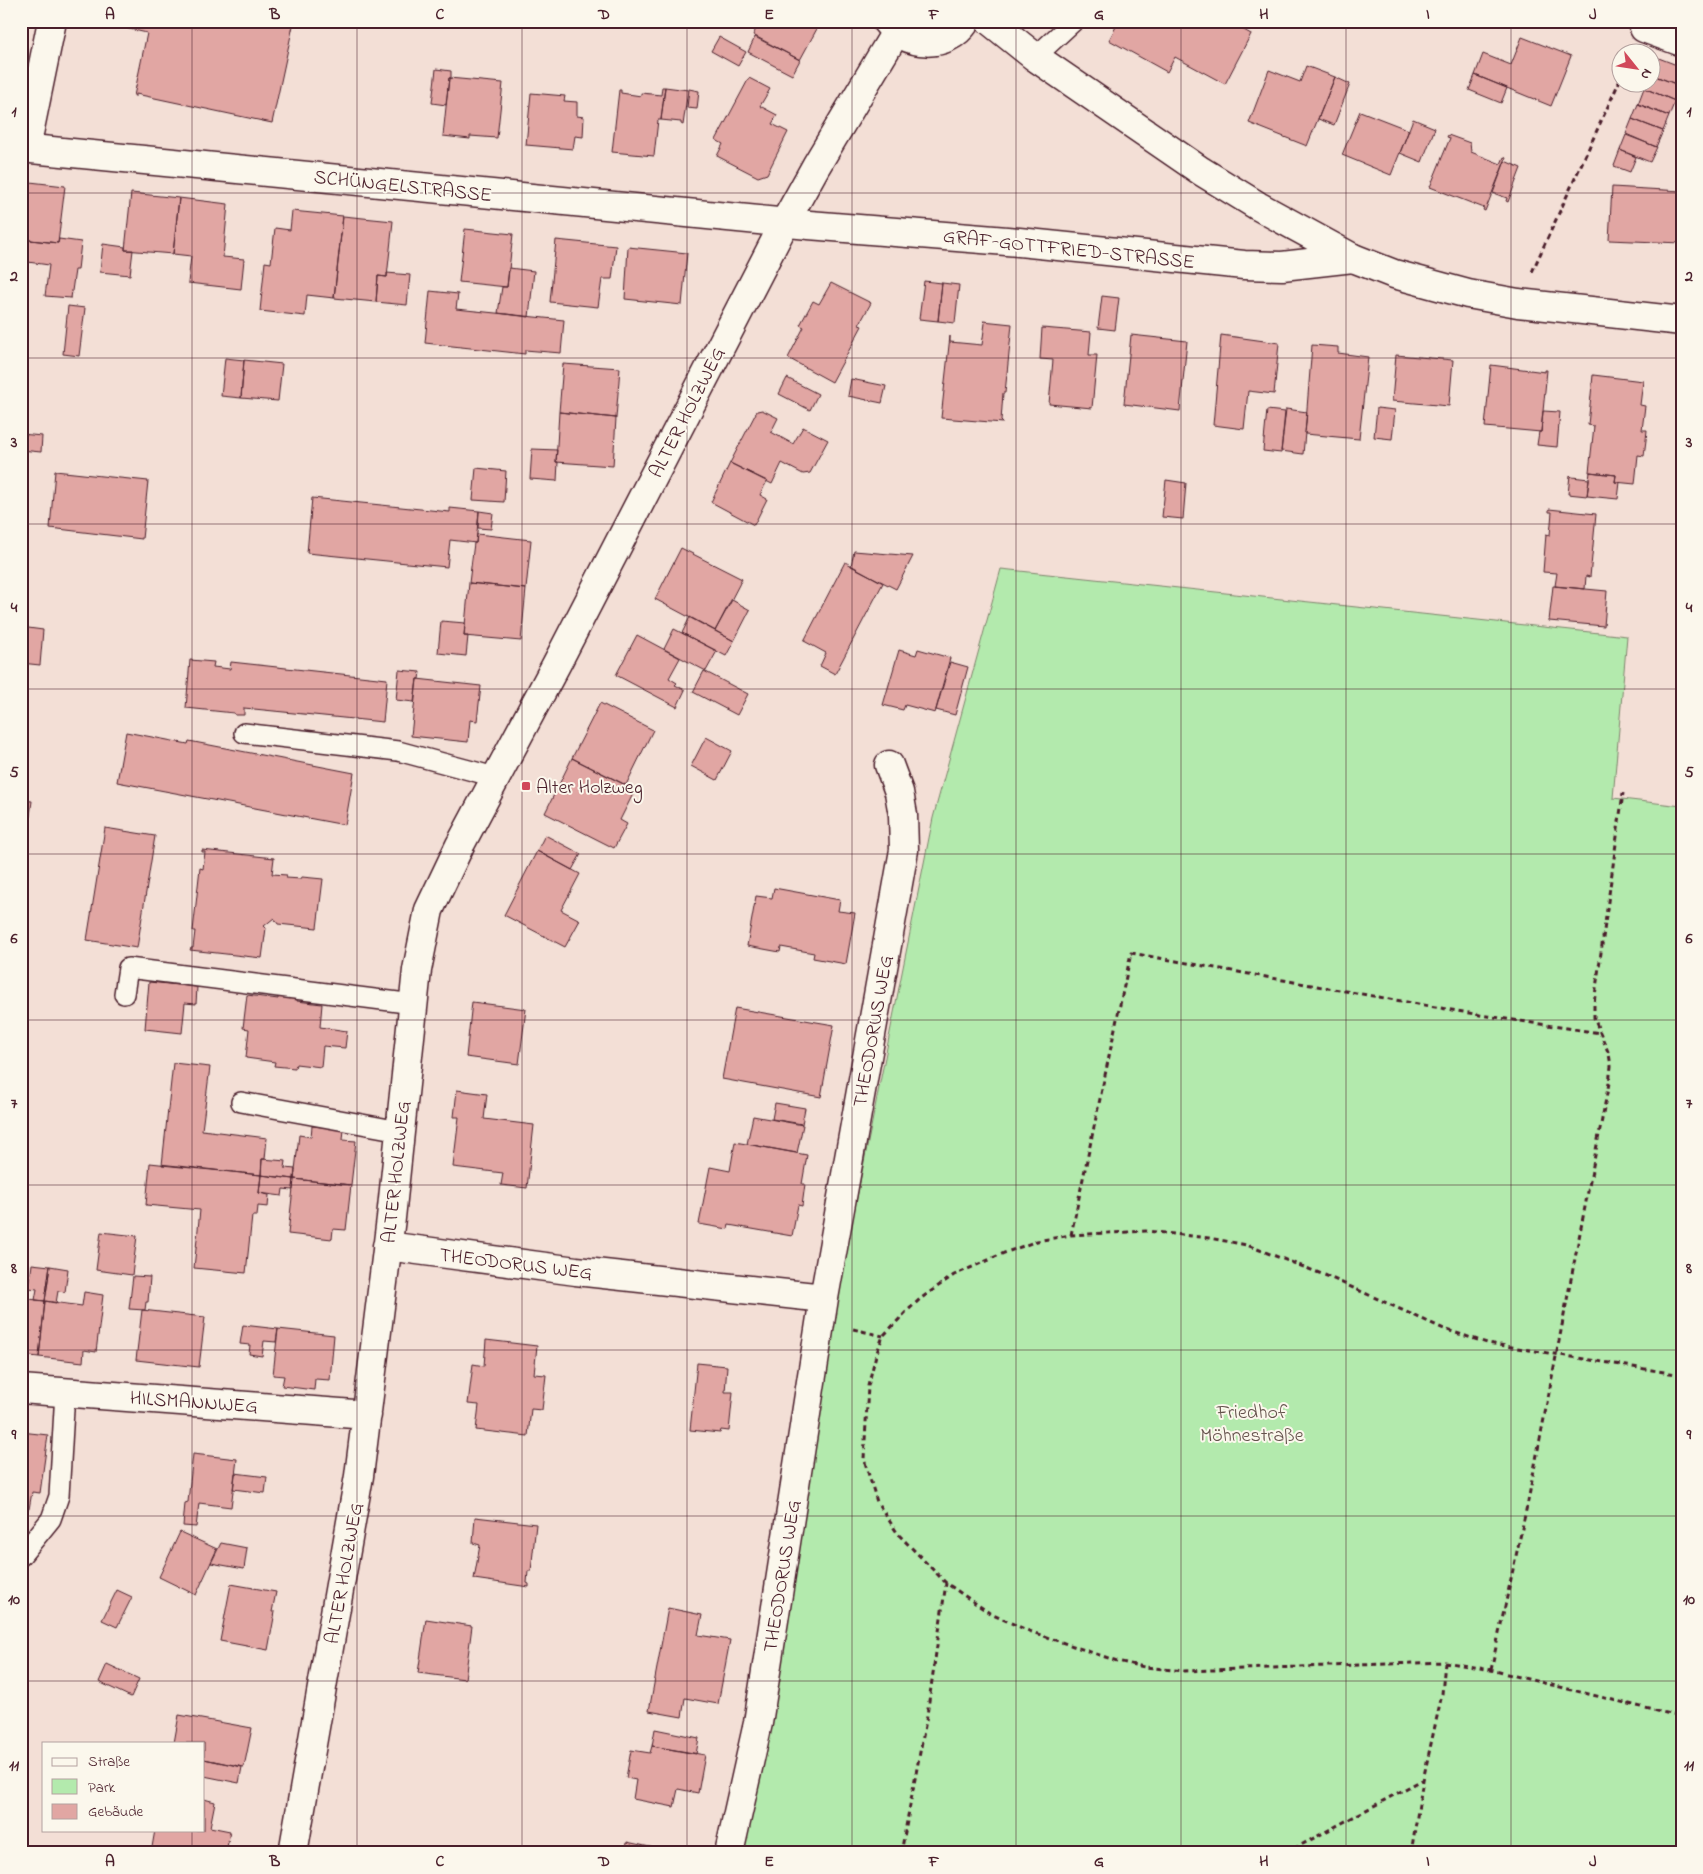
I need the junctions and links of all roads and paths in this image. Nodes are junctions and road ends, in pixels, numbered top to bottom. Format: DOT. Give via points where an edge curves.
graph roads {
  1 [pos="52,21"];
  2 [pos="966,21"];
  3 [pos="990,21"];
  4 [pos="1074,21"];
  5 [pos="1645,25"];
  6 [pos="891,27"];
  7 [pos="1682,42"];
  8 [pos="1035,57"];
  9 [pos="1615,92"];
  10 [pos="24,148"];
  11 [pos="785,222"];
  12 [pos="1353,258"];
  13 [pos="1518,304"];
  14 [pos="1682,320"];
  15 [pos="244,733"];
  16 [pos="889,765"];
  17 [pos="496,777"];
  18 [pos="1624,793"];
  19 [pos="124,994"];
  20 [pos="414,1004"];
  21 [pos="1600,1033"];
  22 [pos="241,1102"];
  23 [pos="400,1131"];
  24 [pos="1071,1235"];
  25 [pos="387,1246"];
  26 [pos="824,1298"];
  27 [pos="1556,1355"];
  28 [pos="1682,1375"];
  29 [pos="21,1389"];
  30 [pos="65,1392"];
  31 [pos="367,1415"];
  32 [pos="21,1556"];
  33 [pos="946,1583"];
  34 [pos="1445,1662"];
  35 [pos="1491,1670"];
  36 [pos="1682,1717"];
  37 [pos="1423,1780"];
  38 [pos="293,1853"];
  39 [pos="729,1853"];
  40 [pos="901,1853"];
  41 [pos="1286,1853"];
  42 [pos="1411,1853"];
  1 -- 10 [label="street"];
  2 -- 6 [label="street" via="955,33 934,42 908,39"];
  3 -- 8 [label="street, GRAF-GOTTFRIED-STRASSE"];
  4 -- 8 [label="lane"];
  5 -- 7 [label="street"];
  6 -- 11 [label="street, ALTER HOLZWEG"];
  8 -- 12 [label="street, GRAF-GOTTFRIED-STRASSE" via="1209,176"];
  9 -- 13 [label="path"];
  10 -- 11 [label="street, SCHÜNGELSTRASSE"];
  11 -- 12 [label="street, GRAF-GOTTFRIED-STRASSE" via="1244,265 1282,266"];
  11 -- 17 [label="street, ALTER HOLZWEG" via="558,664"];
  12 -- 13 [label="street, GRAF-GOTTFRIED-STRASSE" via="1425,283"];
  13 -- 14 [label="street, GRAF-GOTTFRIED-STRASSE"];
  15 -- 17 [label="lane" via="398,751"];
  16 -- 26 [label="street, THEODORUS WEG" via="903,815 904,850"];
  17 -- 20 [label="street, ALTER HOLZWEG" via="429,910"];
  18 -- 21 [label="path" via="1594,1003 1594,1018"];
  19 -- 20 [label="lane" via="128,968"];
  20 -- 23 [label="street, ALTER HOLZWEG"];
  21 -- 24 [label="path" via="1131,953"];
  21 -- 27 [label="path" via="1609,1054 1609,1083"];
  22 -- 23 [label="lane"];
  23 -- 25 [label="street, ALTER HOLZWEG"];
  24 -- 27 [label="path" via="1146,1231 1247,1245 1327,1276 1444,1329 1487,1343"];
  24 -- 33 [label="path" via="1037,1241 954,1275 920,1299 883,1336 868,1386 864,1459 877,1502 898,1534"];
  25 -- 26 [label="street, THEODORUS WEG"];
  25 -- 31 [label="street, ALTER HOLZWEG"];
  26 -- 39 [label="street, THEODORUS WEG" via="758,1723"];
  27 -- 28 [label="path"];
  27 -- 35 [label="path"];
  29 -- 30 [label="street, HILSMANNWEG"];
  30 -- 31 [label="street, HILSMANNWEG"];
  30 -- 32 [label="lane" via="59,1496 51,1519"];
  31 -- 38 [label="street, ALTER HOLZWEG"];
  33 -- 34 [label="path" via="991,1614 1029,1631 1144,1667 1184,1671"];
  33 -- 40 [label="path" via="927,1715"];
  34 -- 35 [label="path"];
  34 -- 37 [label="path" via="1442,1694"];
  35 -- 36 [label="path"];
  37 -- 41 [label="path"];
  37 -- 42 [label="path"];
}
